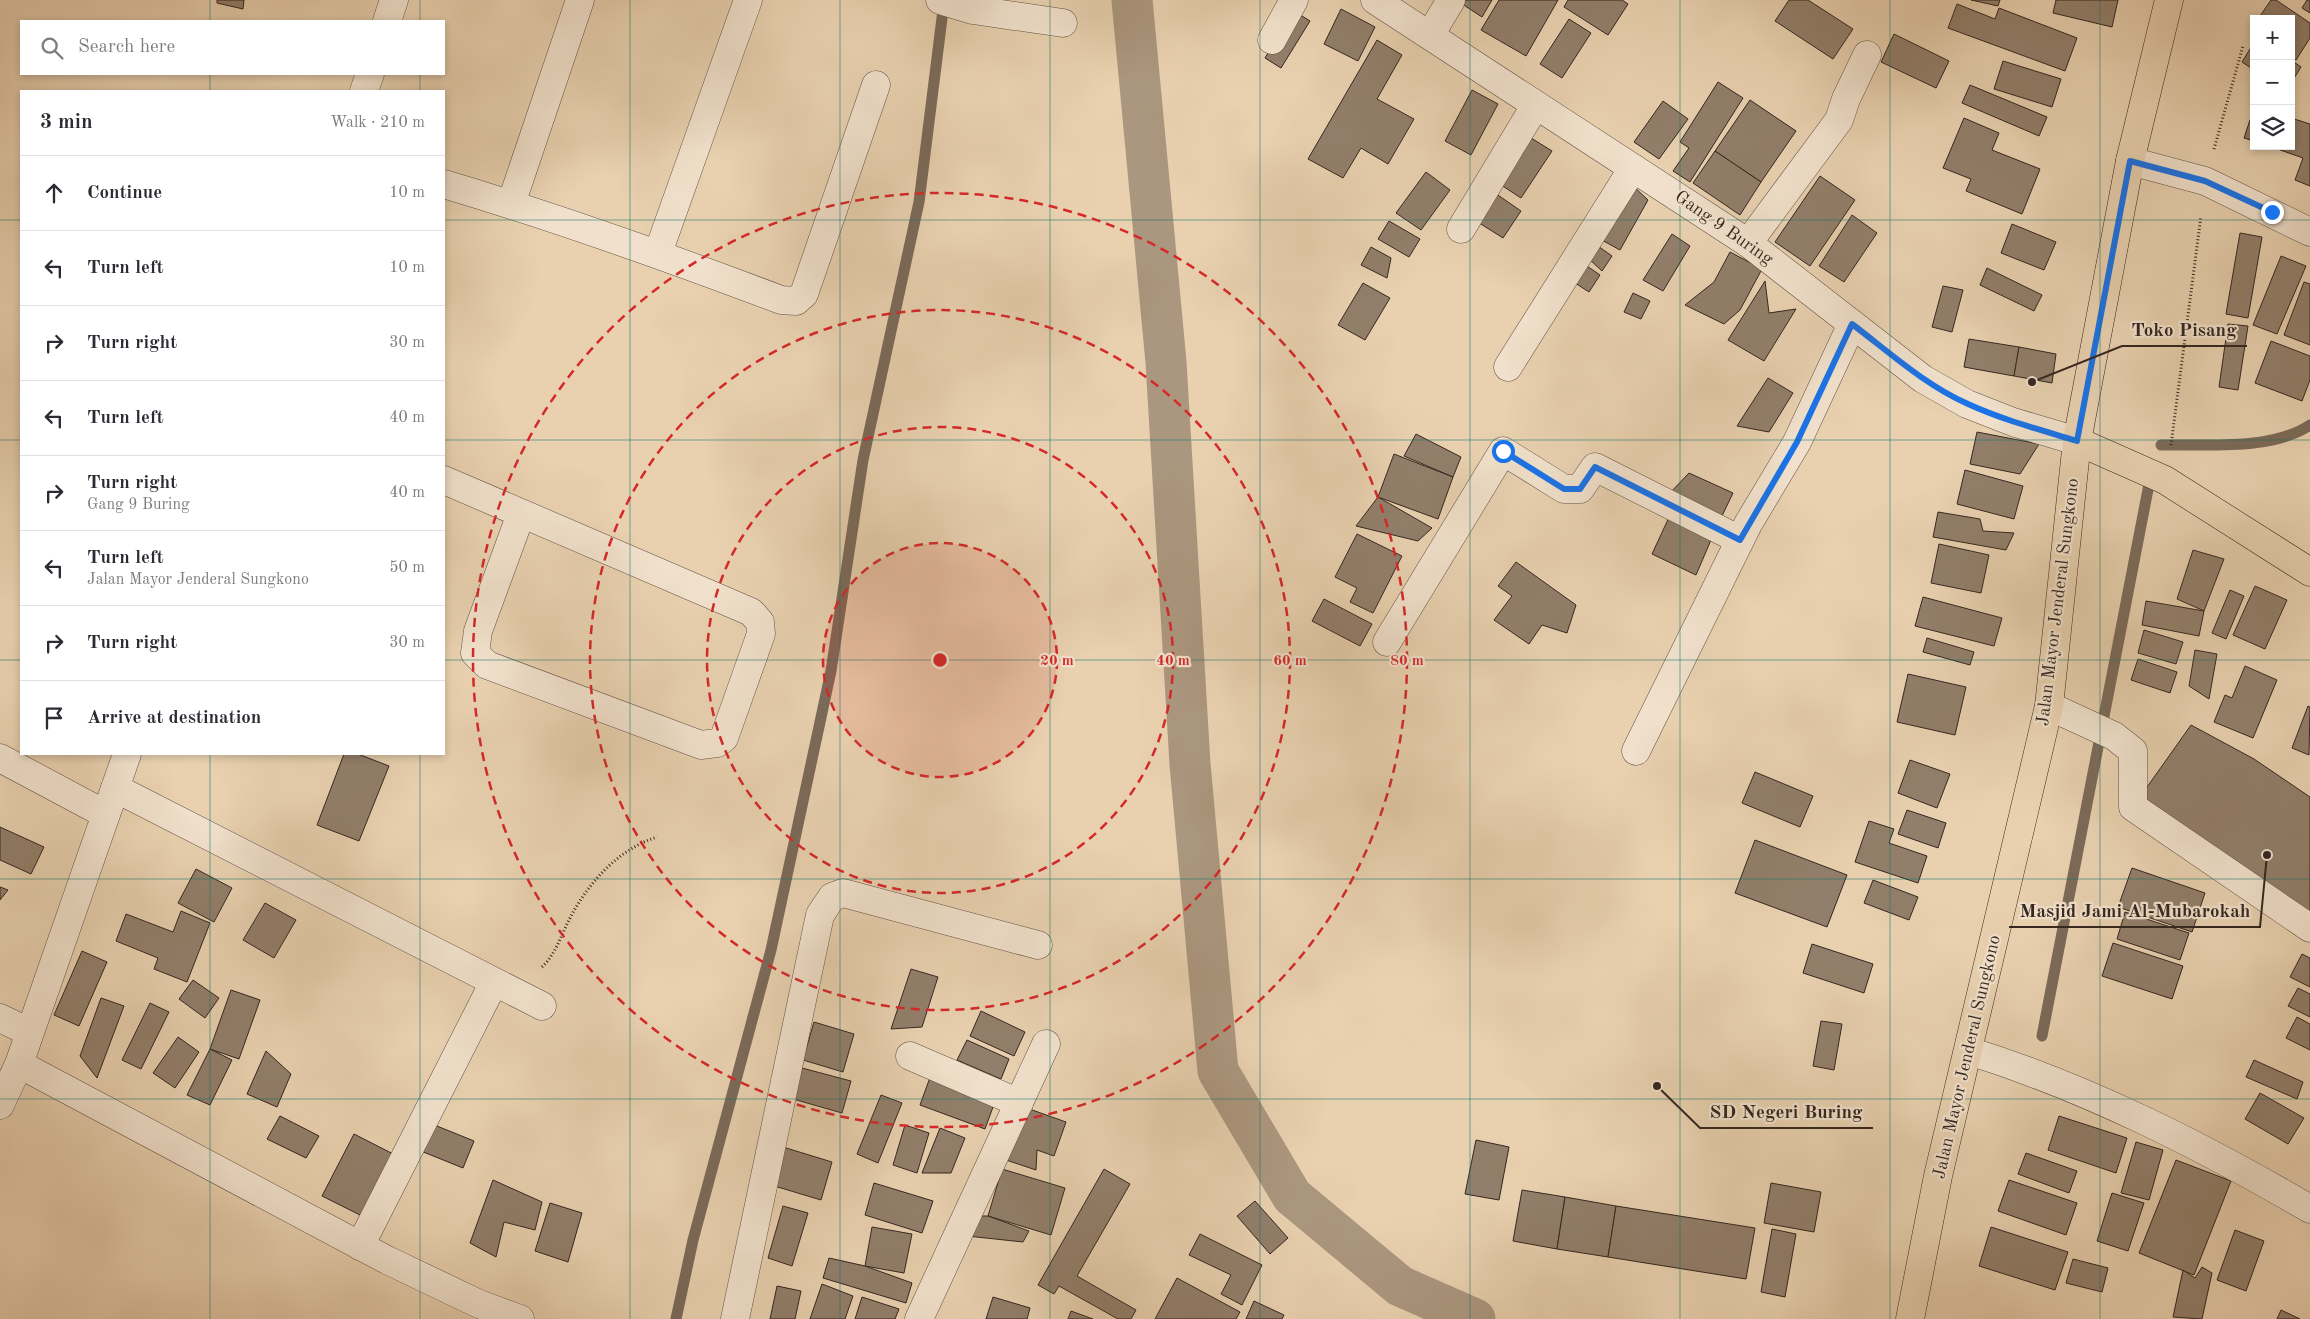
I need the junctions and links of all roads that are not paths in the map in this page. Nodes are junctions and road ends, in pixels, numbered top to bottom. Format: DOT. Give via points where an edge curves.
graph roads {
  1 [pos="394,0"];
  2 [pos="580,0"];
  3 [pos="748,0"];
  4 [pos="940,0"];
  5 [pos="1294,0"];
  6 [pos="1375,0"];
  7 [pos="1451,0"];
  8 [pos="2169,0"];
  9 [pos="387,20"];
  10 [pos="1063,23"];
  11 [pos="1430,35"];
  12 [pos="1272,40"];
  13 [pos="1867,55"];
  14 [pos="370,75"];
  15 [pos="876,85"];
  16 [pos="364,90"];
  17 [pos="1536,106"];
  18 [pos="2130,161"];
  19 [pos="1633,168"];
  20 [pos="445,184"];
  21 [pos="510,204"];
  22 [pos="1461,229"];
  23 [pos="2310,232"];
  24 [pos="1748,243"];
  25 [pos="658,253"];
  26 [pos="1852,324"];
  27 [pos="1508,367"];
  28 [pos="2077,441"];
  29 [pos="445,480"];
  30 [pos="521,514"];
  31 [pos="1740,540"];
  32 [pos="2310,572"];
  33 [pos="1387,642"];
  34 [pos="2049,706"];
  35 [pos="1636,751"];
  36 [pos="127,755"];
  37 [pos="0,758"];
  38 [pos="115,788"];
  39 [pos="105,814"];
  40 [pos="2310,928"];
  41 [pos="1038,945"];
  42 [pos="501,985"];
  43 [pos="542,1006"];
  44 [pos="0,1018"];
  45 [pos="29,1032"];
  46 [pos="1046,1044"];
  47 [pos="1969,1051"];
  48 [pos="910,1056"];
  49 [pos="19,1064"];
  50 [pos="1019,1103"];
  51 [pos="0,1105"];
  52 [pos="2310,1209"];
  53 [pos="360,1246"];
  54 [pos="475,1311"];
  55 [pos="520,1319"];
  56 [pos="735,1319"];
  57 [pos="919,1319"];
  58 [pos="1910,1319"];
  1 -- 9 [label="street"];
  2 -- 21 [label="street"];
  3 -- 25 [label="street"];
  4 -- 10 [label="street" via="973,10"];
  5 -- 12 [label="street"];
  6 -- 11 [label="street, Gang 9 Buring"];
  7 -- 11 [label="street"];
  8 -- 18 [label="main road, Jalan Mayor Jenderal Sungkono"];
  11 -- 17 [label="street, Gang 9 Buring"];
  13 -- 24 [label="street" via="1839,120"];
  14 -- 16 [label="street"];
  15 -- 25 [label="street" via="804,294 796,301 782,300"];
  17 -- 19 [label="street, Gang 9 Buring"];
  17 -- 22 [label="street"];
  18 -- 23 [label="street" via="2198,179"];
  18 -- 28 [label="main road, Jalan Mayor Jenderal Sungkono"];
  19 -- 24 [label="street, Gang 9 Buring"];
  19 -- 27 [label="street"];
  20 -- 21 [label="street"];
  21 -- 25 [label="street"];
  24 -- 26 [label="street, Gang 9 Buring"];
  26 -- 28 [label="street, Gang 9 Buring" via="1923,378 1967,404"];
  26 -- 31 [label="street" via="1797,442"];
  28 -- 32 [label="main road" via="2165,480"];
  28 -- 34 [label="main road, Jalan Mayor Jenderal Sungkono"];
  29 -- 30 [label="street"];
  30 -- 30 [label="street" via="478,631 475,653 487,665 701,745 717,743 724,738 760,634 760,622 751,612"];
  31 -- 33 [label="street" via="1595,467 1580,489 1564,489 1503,451"];
  31 -- 35 [label="street"];
  34 -- 40 [label="street" via="2114,736 2133,751 2133,807"];
  34 -- 47 [label="main road, Jalan Mayor Jenderal Sungkono"];
  36 -- 38 [label="street"];
  37 -- 39 [label="street"];
  38 -- 39 [label="street"];
  38 -- 42 [label="street"];
  39 -- 45 [label="street"];
  41 -- 56 [label="street" via="843,893 832,898 820,915"];
  42 -- 43 [label="street"];
  42 -- 53 [label="street"];
  44 -- 45 [label="street"];
  45 -- 49 [label="street"];
  46 -- 50 [label="street"];
  47 -- 52 [label="street" via="2031,1071 2151,1125"];
  47 -- 58 [label="main road, Jalan Mayor Jenderal Sungkono" via="1938,1176"];
  48 -- 50 [label="street"];
  49 -- 51 [label="street"];
  49 -- 53 [label="street"];
  50 -- 57 [label="street"];
  53 -- 54 [label="street"];
  54 -- 55 [label="street"];
}
